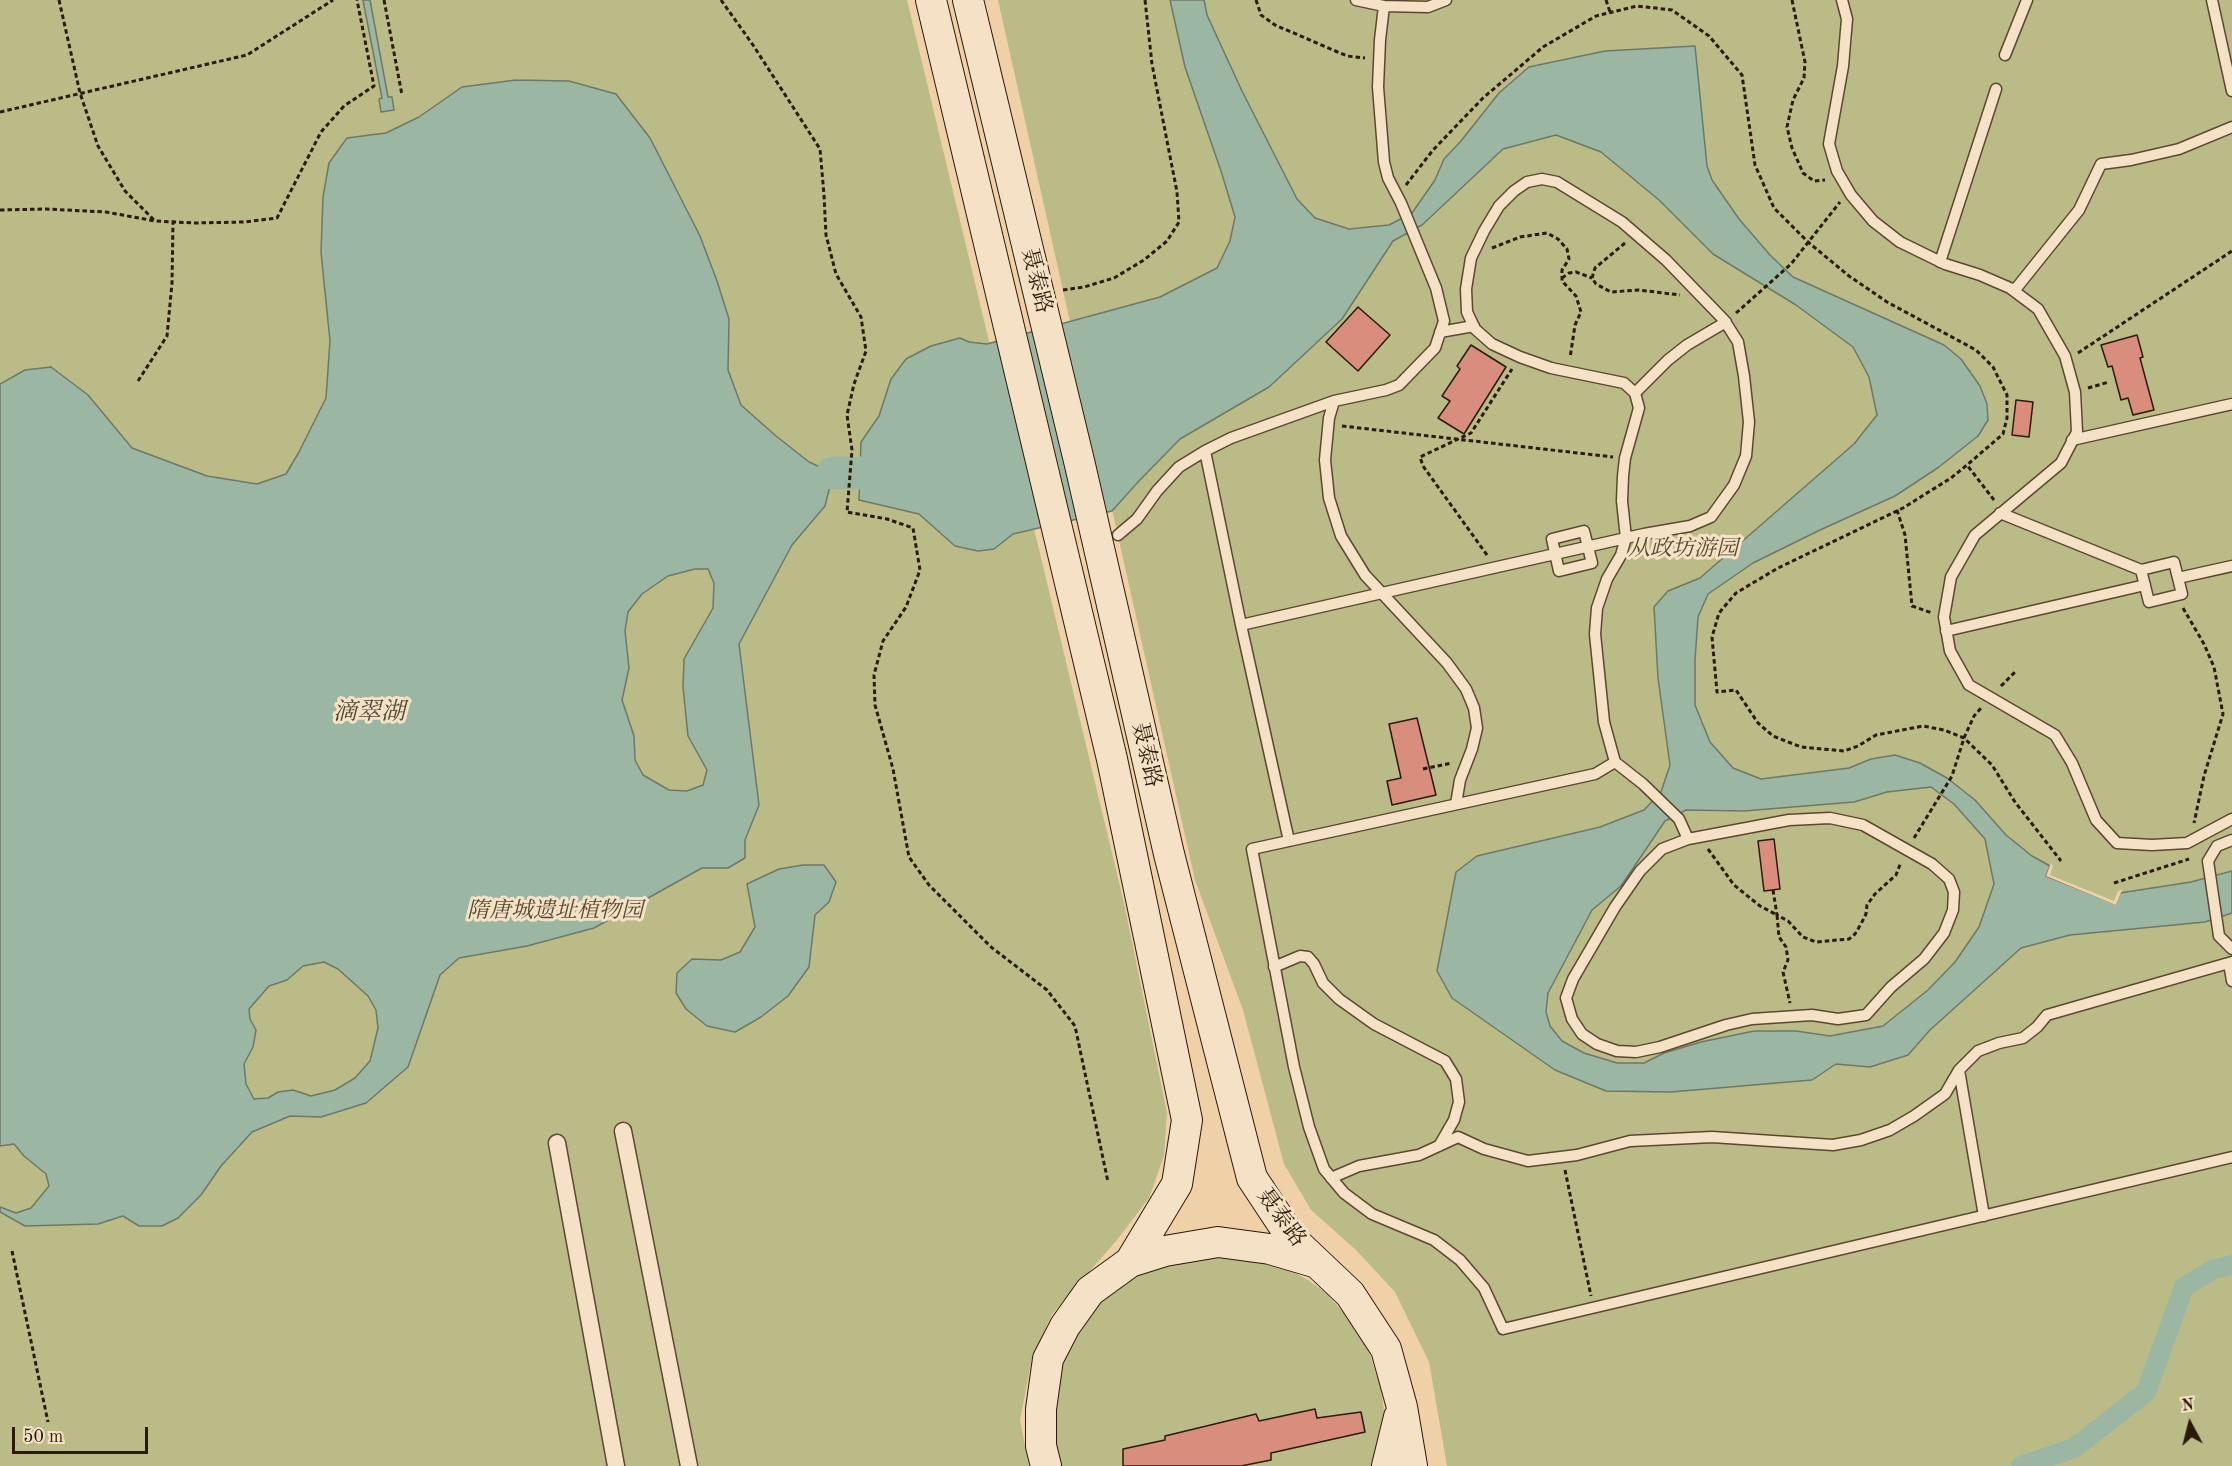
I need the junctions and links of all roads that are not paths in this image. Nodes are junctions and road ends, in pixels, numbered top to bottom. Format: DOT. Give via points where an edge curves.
graph roads {
  1 [pos="932,0"];
  2 [pos="968,0"];
  3 [pos="1356,0"];
  4 [pos="1446,0"];
  5 [pos="1842,0"];
  6 [pos="2027,0"];
  7 [pos="2212,0"];
  8 [pos="1384,6"];
  9 [pos="2005,55"];
  10 [pos="1996,89"];
  11 [pos="2232,90"];
  12 [pos="2232,127"];
  13 [pos="1940,262"];
  14 [pos="2014,291"];
  15 [pos="1726,322"];
  16 [pos="1474,326"];
  17 [pos="1440,332"];
  18 [pos="1635,393"];
  19 [pos="1334,402"];
  20 [pos="2232,404"];
  21 [pos="2072,440"];
  22 [pos="1205,451"];
  23 [pos="2001,512"];
  24 [pos="1118,535"];
  25 [pos="1626,538"];
  26 [pos="1588,547"];
  27 [pos="1555,554"];
  28 [pos="2232,566"];
  29 [pos="2141,570"];
  30 [pos="2178,578"];
  31 [pos="2145,585"];
  32 [pos="1382,593"];
  33 [pos="1241,625"];
  34 [pos="1946,631"];
  35 [pos="1616,762"];
  36 [pos="1456,804"];
  37 [pos="2232,819"];
  38 [pos="1688,839"];
  39 [pos="2232,840"];
  40 [pos="1289,841"];
  41 [pos="2232,949"];
  42 [pos="2230,963"];
  43 [pos="1274,967"];
  44 [pos="2232,981"];
  45 [pos="1959,1070"];
  46 [pos="623,1131"];
  47 [pos="557,1143"];
  48 [pos="1439,1146"];
  49 [pos="2232,1157"];
  50 [pos="1331,1178"];
  51 [pos="1984,1215"];
  52 [pos="1130,1262"];
  53 [pos="1317,1262"];
  54 [pos="1402,1407"];
  55 [pos="616,1466"];
  56 [pos="689,1466"];
  57 [pos="1046,1466"];
  58 [pos="1387,1466"];
  59 [pos="1412,1466"];
  1 -- 52 [label="main road, 聂泰路" via="1085,644 1187,1120 1177,1184"];
  2 -- 53 [label="main road, 聂泰路" via="1163,829 1252,1178 1293,1240"];
  3 -- 8 [label="lane"];
  4 -- 8 [label="lane" via="1428,7"];
  5 -- 13 [label="lane" via="1847,19 1843,66 1829,144 1837,171 1873,221 1900,242"];
  6 -- 9 [label="lane"];
  7 -- 11 [label="lane"];
  8 -- 17 [label="lane" via="1378,87 1384,162 1436,288 1444,321"];
  10 -- 13 [label="lane"];
  12 -- 14 [label="lane" via="2179,149 2131,160 2101,161 2079,210"];
  13 -- 14 [label="lane"];
  14 -- 21 [label="lane" via="2038,309 2066,360 2075,392 2077,432"];
  15 -- 16 [label="lane" via="1666,260 1622,222 1583,196 1542,178 1514,190 1499,206 1471,258 1467,312"];
  15 -- 18 [label="lane" via="1687,345"];
  15 -- 25 [label="lane" via="1738,342 1749,422 1746,456 1734,485 1711,517 1690,526"];
  16 -- 17 [label="lane"];
  16 -- 18 [label="lane" via="1492,344 1520,357 1624,383"];
  17 -- 19 [label="lane" via="1435,348 1399,385"];
  18 -- 25 [label="lane" via="1639,408 1625,458 1622,501"];
  19 -- 22 [label="lane"];
  19 -- 32 [label="lane" via="1325,460 1329,498 1341,536 1365,575"];
  20 -- 21 [label="lane"];
  21 -- 23 [label="lane" via="2061,463"];
  22 -- 24 [label="lane" via="1179,467 1137,519"];
  22 -- 33 [label="lane"];
  23 -- 29 [label="lane"];
  23 -- 34 [label="lane" via="1975,535 1951,577 1944,616"];
  25 -- 26 [label="lane"];
  25 -- 35 [label="lane" via="1597,608 1595,634 1604,723"];
  26 -- 27 [label="lane"];
  26 -- 27 [label="lane" via="1584,531 1552,539"];
  26 -- 27 [label="lane" via="1592,563 1559,571"];
  27 -- 32 [label="lane"];
  28 -- 30 [label="lane"];
  29 -- 30 [label="lane" via="2174,562"];
  29 -- 31 [label="lane"];
  30 -- 31 [label="lane" via="2182,594 2149,602"];
  31 -- 34 [label="lane"];
  32 -- 33 [label="lane"];
  32 -- 36 [label="lane" via="1434,648 1466,689 1474,708 1477,728"];
  33 -- 40 [label="lane"];
  34 -- 37 [label="lane" via="1950,651 1969,685 2055,735 2072,763 2096,820 2117,843 2187,843"];
  35 -- 36 [label="lane" via="1595,774"];
  35 -- 38 [label="lane" via="1679,819"];
  36 -- 40 [label="lane"];
  38 -- 38 [label="lane" via="1662,849 1640,871 1573,980 1566,998 1572,1019 1582,1034 1597,1044 1636,1052 1752,1019 1795,1015 1838,1019 1866,1015 1924,959 1944,933 1953,910 1954,892 1949,879 1932,864 1863,825 1830,818 1789,820"];
  39 -- 41 [label="lane" via="2217,846 2208,861 2219,936"];
  40 -- 43 [label="lane" via="1252,849"];
  42 -- 44 [label="lane"];
  42 -- 45 [label="lane" via="2047,1015 2023,1038 1977,1051"];
  43 -- 48 [label="lane" via="1299,956 1308,957 1323,983 1339,999 1374,1024 1445,1061 1456,1079 1459,1102"];
  43 -- 50 [label="lane" via="1309,1127"];
  45 -- 48 [label="lane" via="1945,1094 1922,1111 1890,1130 1833,1145 1712,1137 1630,1141 1577,1155 1528,1161 1458,1137"];
  45 -- 51 [label="lane"];
  46 -- 56 [label="street"];
  47 -- 55 [label="street"];
  48 -- 50 [label="lane" via="1419,1155 1359,1166"];
  49 -- 51 [label="lane"];
  50 -- 51 [label="lane" via="1372,1214 1434,1240 1460,1260 1484,1288 1503,1329"];
  52 -- 53 [label="main road" via="1218,1242 1270,1249"];
  52 -- 57 [label="main road, 聂泰路" via="1090,1291 1048,1359 1041,1427"];
  53 -- 54 [label="main road, 聂泰路" via="1350,1294 1386,1349"];
  54 -- 58 [label="main road"];
  54 -- 59 [label="main road, 聂泰路"];
}
